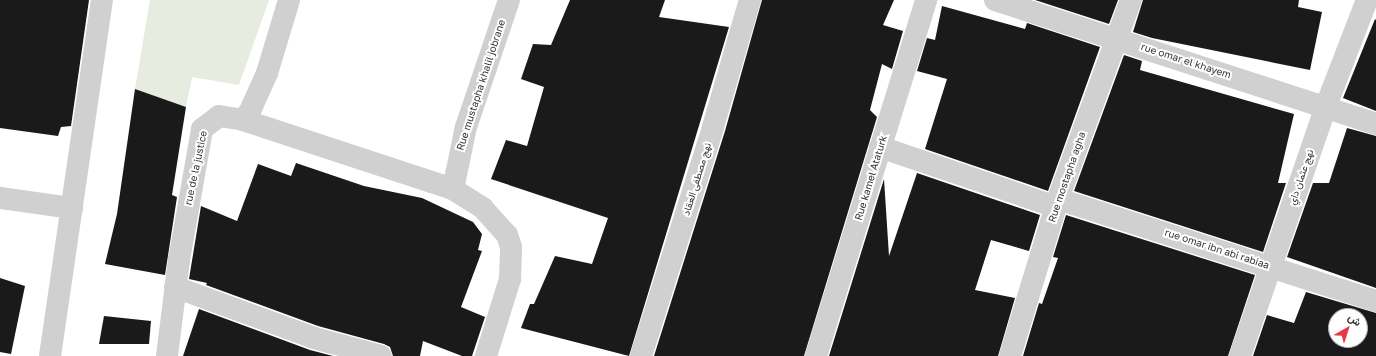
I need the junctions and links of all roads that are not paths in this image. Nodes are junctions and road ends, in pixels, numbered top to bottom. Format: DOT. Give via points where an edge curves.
graph roads {
  1 [pos="102,0"];
  2 [pos="289,0"];
  3 [pos="509,0"];
  4 [pos="750,0"];
  5 [pos="926,0"];
  6 [pos="995,0"];
  7 [pos="1132,0"];
  8 [pos="1366,0"];
  9 [pos="1118,39"];
  10 [pos="1326,106"];
  11 [pos="243,120"];
  12 [pos="1376,124"];
  13 [pos="880,147"];
  14 [pos="453,188"];
  15 [pos="0,198"];
  16 [pos="1057,203"];
  17 [pos="72,208"];
  18 [pos="1270,266"];
  19 [pos="175,287"];
  20 [pos="1376,301"];
  21 [pos="50,356"];
  22 [pos="167,356"];
  23 [pos="381,356"];
  24 [pos="486,356"];
  25 [pos="641,356"];
  26 [pos="816,356"];
  27 [pos="1010,356"];
  28 [pos="1240,356"];
  1 -- 17 [label="street"];
  2 -- 11 [label="street" via="267,73"];
  3 -- 14 [label="street, Rue mustapha khalil jobrane" via="466,127"];
  4 -- 25 [label="street, نهج مصطفى العقاد" via="711,135"];
  5 -- 13 [label="street, Rue kamel Ataturk"];
  6 -- 9 [label="street, rue omar el khayem"];
  7 -- 9 [label="street, Rue mostapha agha"];
  8 -- 10 [label="street, نهج عثمان داي"];
  9 -- 10 [label="street, rue omar el khayem"];
  9 -- 16 [label="street, Rue mostapha agha"];
  10 -- 12 [label="street, rue omar el khayem"];
  10 -- 18 [label="street, نهج عثمان داي"];
  11 -- 14 [label="street, rue de la justice"];
  11 -- 19 [label="street, rue de la justice" via="219,116 202,129"];
  13 -- 16 [label="street, rue omar ibn abi rabiaa"];
  13 -- 26 [label="street, Rue kamel Ataturk"];
  14 -- 24 [label="street" via="483,208 507,235 511,247 510,279"];
  15 -- 17 [label="street"];
  16 -- 18 [label="street, rue omar ibn abi rabiaa"];
  16 -- 27 [label="street, Rue mostapha agha"];
  17 -- 21 [label="street"];
  18 -- 20 [label="street, rue omar ibn abi rabiaa"];
  18 -- 28 [label="street, نهج عثمان داي"];
  19 -- 22 [label="street, rue de la justice"];
  19 -- 23 [label="street" via="314,338"];
}
